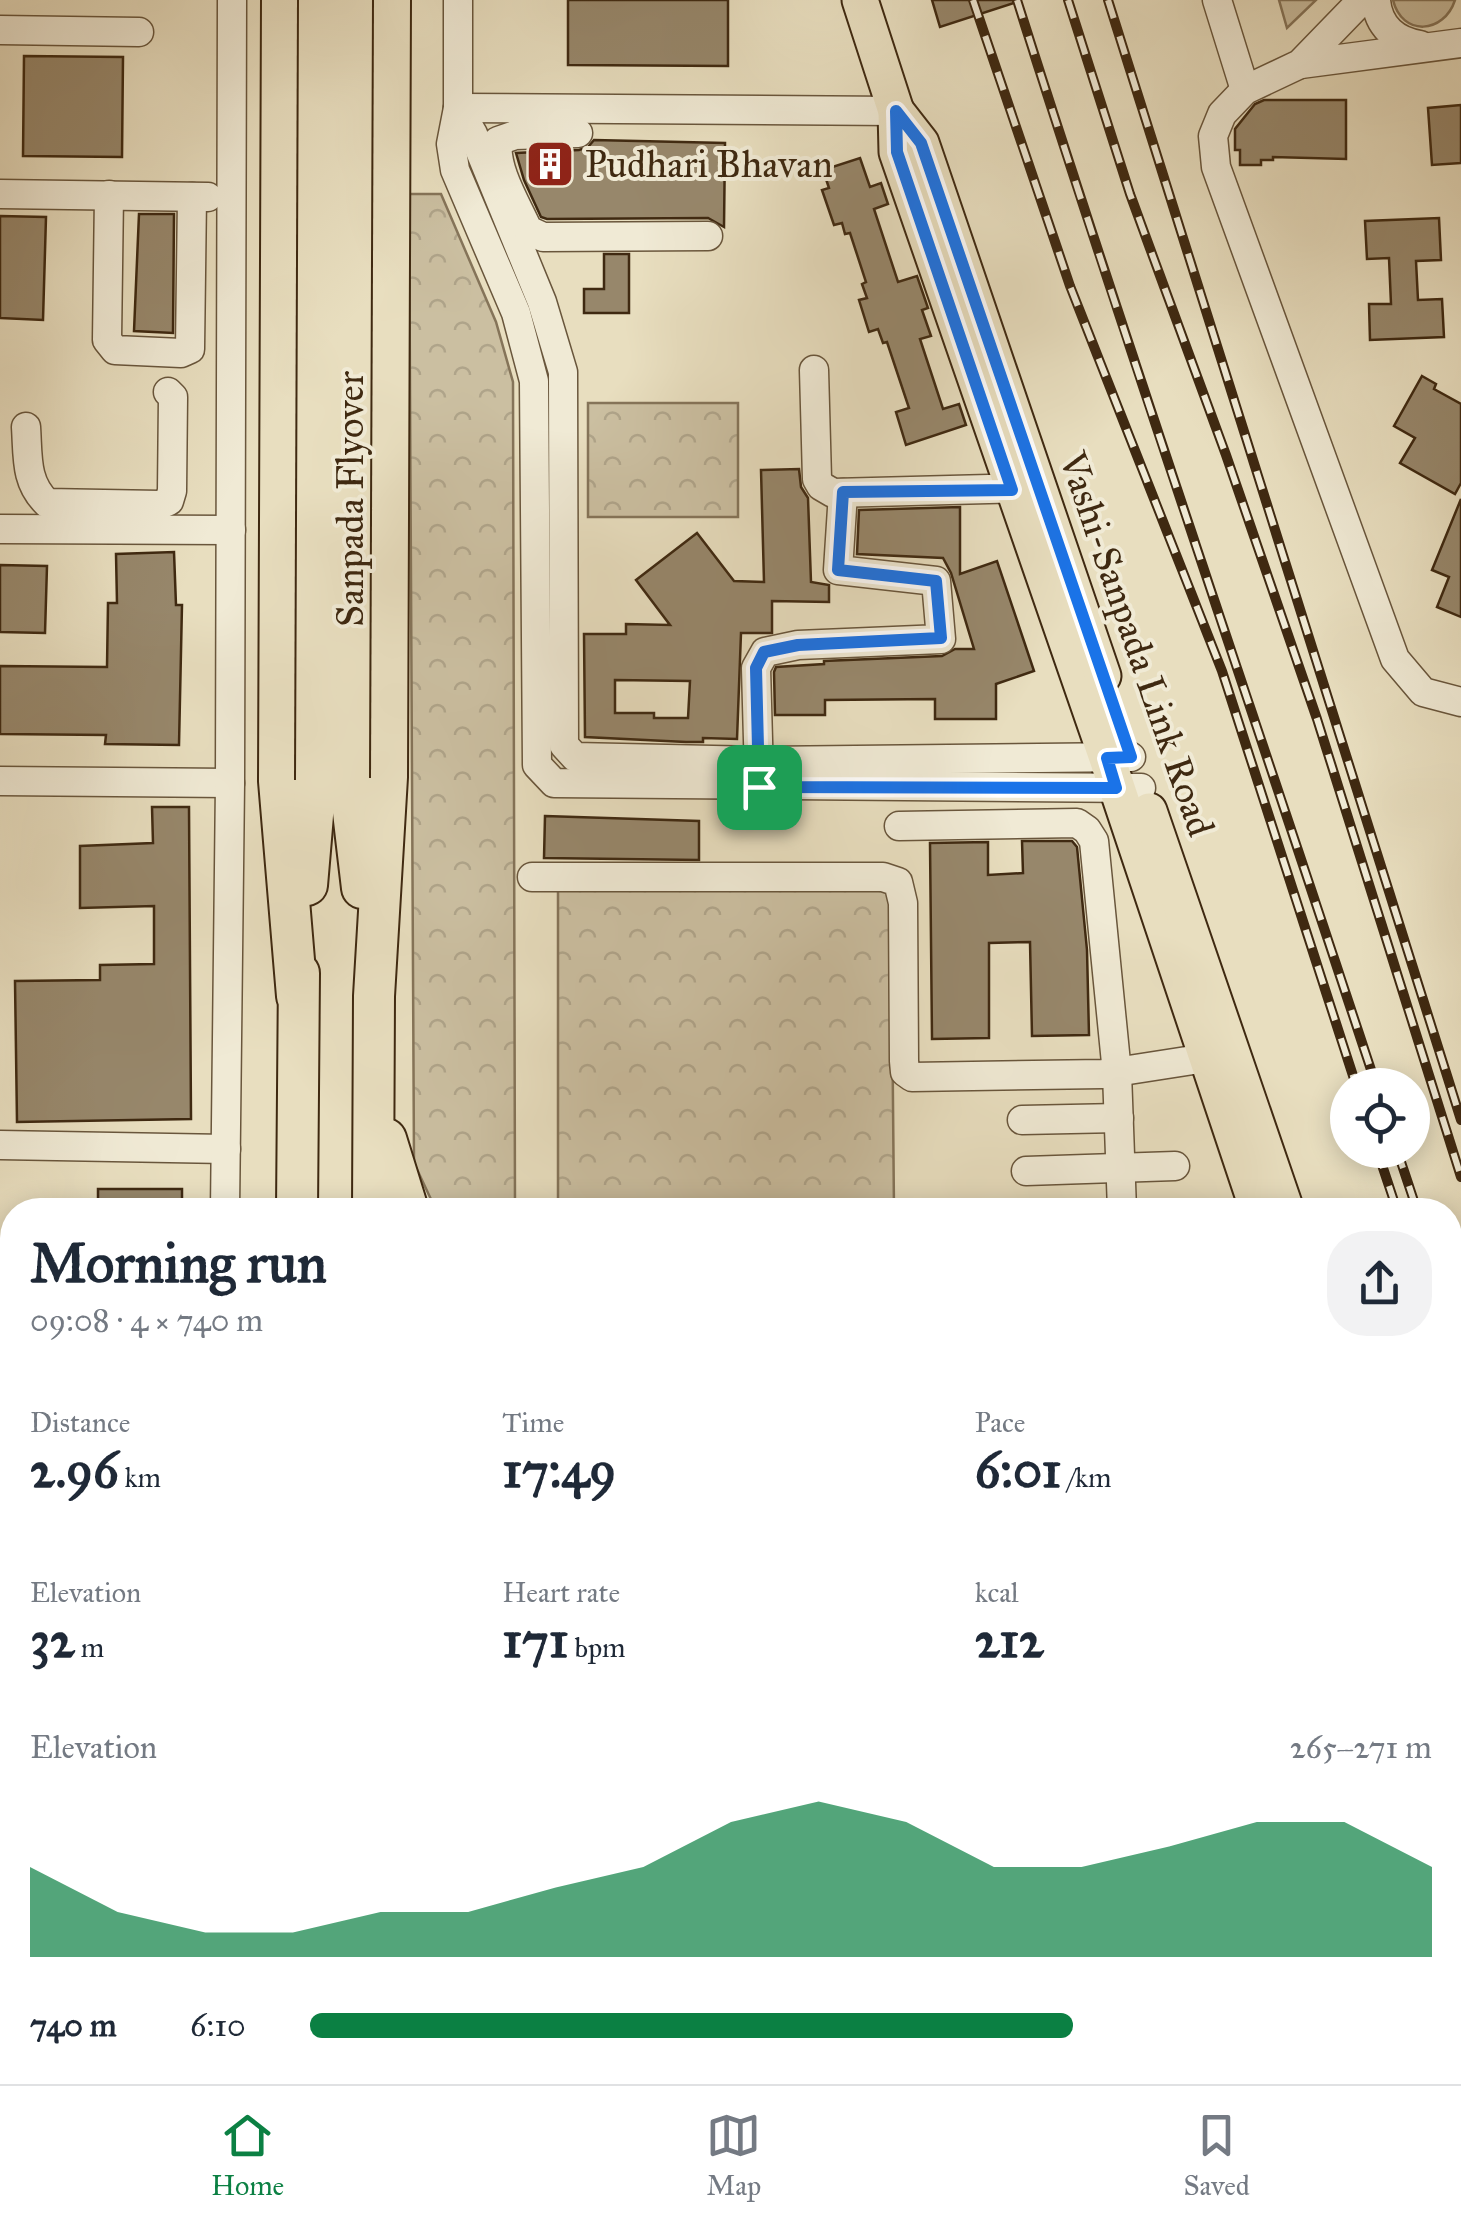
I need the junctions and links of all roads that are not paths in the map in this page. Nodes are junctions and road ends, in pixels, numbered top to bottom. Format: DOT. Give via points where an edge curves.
graph roads {
  1 [pos="232,0"];
  2 [pos="319,0"];
  3 [pos="352,0"];
  4 [pos="458,0"];
  5 [pos="860,0"];
  6 [pos="1216,0"];
  7 [pos="1362,0"];
  8 [pos="1376,0"];
  9 [pos="282,8"];
  10 [pos="390,8"];
  11 [pos="1461,29"];
  12 [pos="0,30"];
  13 [pos="139,32"];
  14 [pos="1448,44"];
  15 [pos="1300,64"];
  16 [pos="1245,90"];
  17 [pos="458,108"];
  18 [pos="896,111"];
  19 [pos="578,133"];
  20 [pos="498,141"];
  21 [pos="0,194"];
  22 [pos="109,195"];
  23 [pos="192,197"];
  24 [pos="231,198"];
  25 [pos="708,236"];
  26 [pos="814,370"];
  27 [pos="168,392"];
  28 [pos="26,428"];
  29 [pos="1025,488"];
  30 [pos="843,492"];
  31 [pos="94,517"];
  32 [pos="0,529"];
  33 [pos="231,530"];
  34 [pos="1461,702"];
  35 [pos="1124,773"];
  36 [pos="759,774"];
  37 [pos="333,779"];
  38 [pos="0,781"];
  39 [pos="230,783"];
  40 [pos="898,826"];
  41 [pos="532,876"];
  42 [pos="297,996"];
  43 [pos="374,996"];
  44 [pos="1206,1058"];
  45 [pos="1117,1073"];
  46 [pos="374,1102"];
  47 [pos="1118,1118"];
  48 [pos="1022,1120"];
  49 [pos="0,1145"];
  50 [pos="226,1150"];
  51 [pos="1175,1166"];
  52 [pos="1120,1169"];
  53 [pos="1026,1171"];
  54 [pos="225,1198"];
  55 [pos="297,1198"];
  56 [pos="374,1198"];
  57 [pos="404,1198"];
  58 [pos="1121,1198"];
  59 [pos="1254,1198"];
  60 [pos="1282,1198"];
  1 -- 24 [label="street"];
  2 -- 37 [label="highway, Sanpada Flyover, bridge"];
  3 -- 37 [label="highway, Sanpada Flyover, bridge"];
  4 -- 17 [label="street"];
  5 -- 18 [label="main road, Vashi-Sanpada Link Road"];
  6 -- 16 [label="street"];
  7 -- 15 [label="street"];
  8 -- 14 [label="street" via="1382,22 1401,41"];
  9 -- 10 [label="highway"];
  9 -- 42 [label="highway" via="279,781"];
  10 -- 43 [label="highway" via="386,777"];
  11 -- 14 [label="street"];
  12 -- 13 [label="street"];
  14 -- 15 [label="street"];
  15 -- 16 [label="street"];
  16 -- 34 [label="street" via="1222,114 1213,136 1216,167 1395,659 1423,692"];
  17 -- 18 [label="street"];
  17 -- 20 [label="street"];
  17 -- 36 [label="street" via="455,170 516,313 534,382 537,766 554,783"];
  18 -- 29 [label="main road, Vashi-Sanpada Link Road" via="897,152"];
  19 -- 20 [label="street"];
  20 -- 25 [label="street" via="502,167 534,235"];
  21 -- 22 [label="street"];
  22 -- 23 [label="street"];
  22 -- 23 [label="street" via="107,340 115,350 181,353 190,350"];
  23 -- 24 [label="street"];
  24 -- 33 [label="street"];
  26 -- 30 [label="street" via="818,479 826,490"];
  27 -- 31 [label="street" via="169,501"];
  28 -- 31 [label="street" via="35,491 47,503"];
  29 -- 30 [label="street"];
  29 -- 35 [label="main road, Vashi-Sanpada Link Road"];
  30 -- 36 [label="street" via="838,570 936,581 941,638 764,652 756,668"];
  31 -- 32 [label="street"];
  31 -- 33 [label="street"];
  33 -- 39 [label="street"];
  35 -- 36 [label="street"];
  35 -- 44 [label="main road, Vashi-Sanpada Link Road"];
  35 -- 60 [label="main road, Vashi-Sanpada Link Road"];
  37 -- 42 [label="highway, Sanpada Flyover"];
  37 -- 43 [label="highway, Sanpada Flyover"];
  38 -- 39 [label="street"];
  39 -- 50 [label="street"];
  40 -- 45 [label="street" via="1078,824 1087,830 1097,854"];
  41 -- 45 [label="street" via="884,877 898,882 903,903 906,1072"];
  42 -- 55 [label="highway"];
  43 -- 46 [label="highway"];
  44 -- 45 [label="street"];
  44 -- 59 [label="main road, Vashi-Sanpada Link Road"];
  45 -- 47 [label="street"];
  46 -- 56 [label="highway"];
  46 -- 57 [label="highway"];
  47 -- 48 [label="street"];
  47 -- 52 [label="street"];
  49 -- 50 [label="street"];
  50 -- 54 [label="street"];
  51 -- 52 [label="street"];
  52 -- 53 [label="street"];
  52 -- 58 [label="street"];
}
